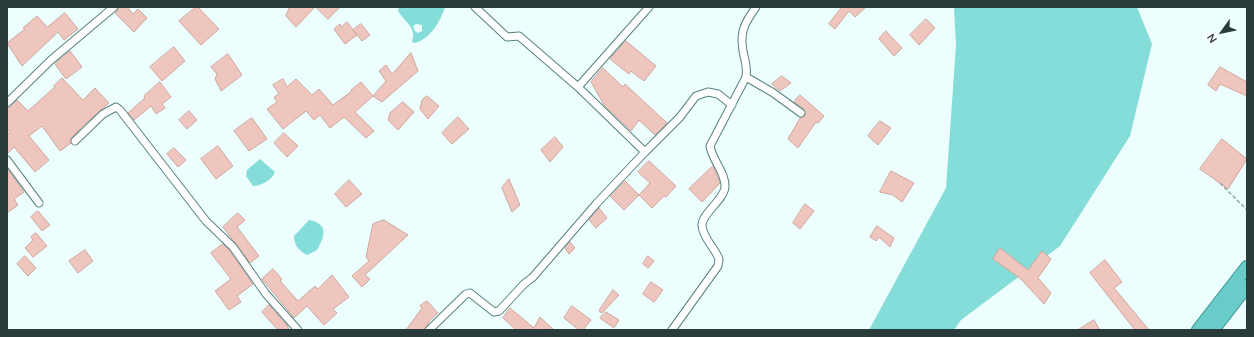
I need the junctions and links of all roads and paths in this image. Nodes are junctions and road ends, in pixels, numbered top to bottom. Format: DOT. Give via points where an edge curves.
graph roads {
  1 [pos="114,7"];
  2 [pos="475,7"];
  3 [pos="649,7"];
  4 [pos="756,7"];
  5 [pos="746,77"];
  6 [pos="578,87"];
  7 [pos="7,103"];
  8 [pos="732,105"];
  9 [pos="801,113"];
  10 [pos="75,141"];
  11 [pos="645,152"];
  12 [pos="7,160"];
  13 [pos="1220,183"];
  14 [pos="39,203"];
  15 [pos="1247,210"];
  16 [pos="1247,267"];
  17 [pos="1247,286"];
  18 [pos="298,330"];
  19 [pos="429,330"];
  20 [pos="672,330"];
  21 [pos="1198,330"];
  22 [pos="1213,330"];
  1 -- 7 [label="street" via="51,60"];
  2 -- 6 [label="street" via="507,37 519,36"];
  3 -- 6 [label="street"];
  4 -- 5 [label="street" via="741,33"];
  5 -- 8 [label="street"];
  5 -- 9 [label="street"];
  6 -- 11 [label="street"];
  8 -- 11 [label="street" via="718,94 708,92 696,96 680,117"];
  8 -- 20 [label="street" via="710,146 724,179 724,192 702,225 719,259 718,266"];
  10 -- 18 [label="street" via="103,114 116,107 120,110 206,221 233,247 266,294"];
  11 -- 19 [label="street" via="533,277 499,311 494,312 470,293 466,294"];
  12 -- 14 [label="street"];
  13 -- 15 [label="path"];
  16 -- 21 [label="highway"];
  17 -- 22 [label="highway"];
}
